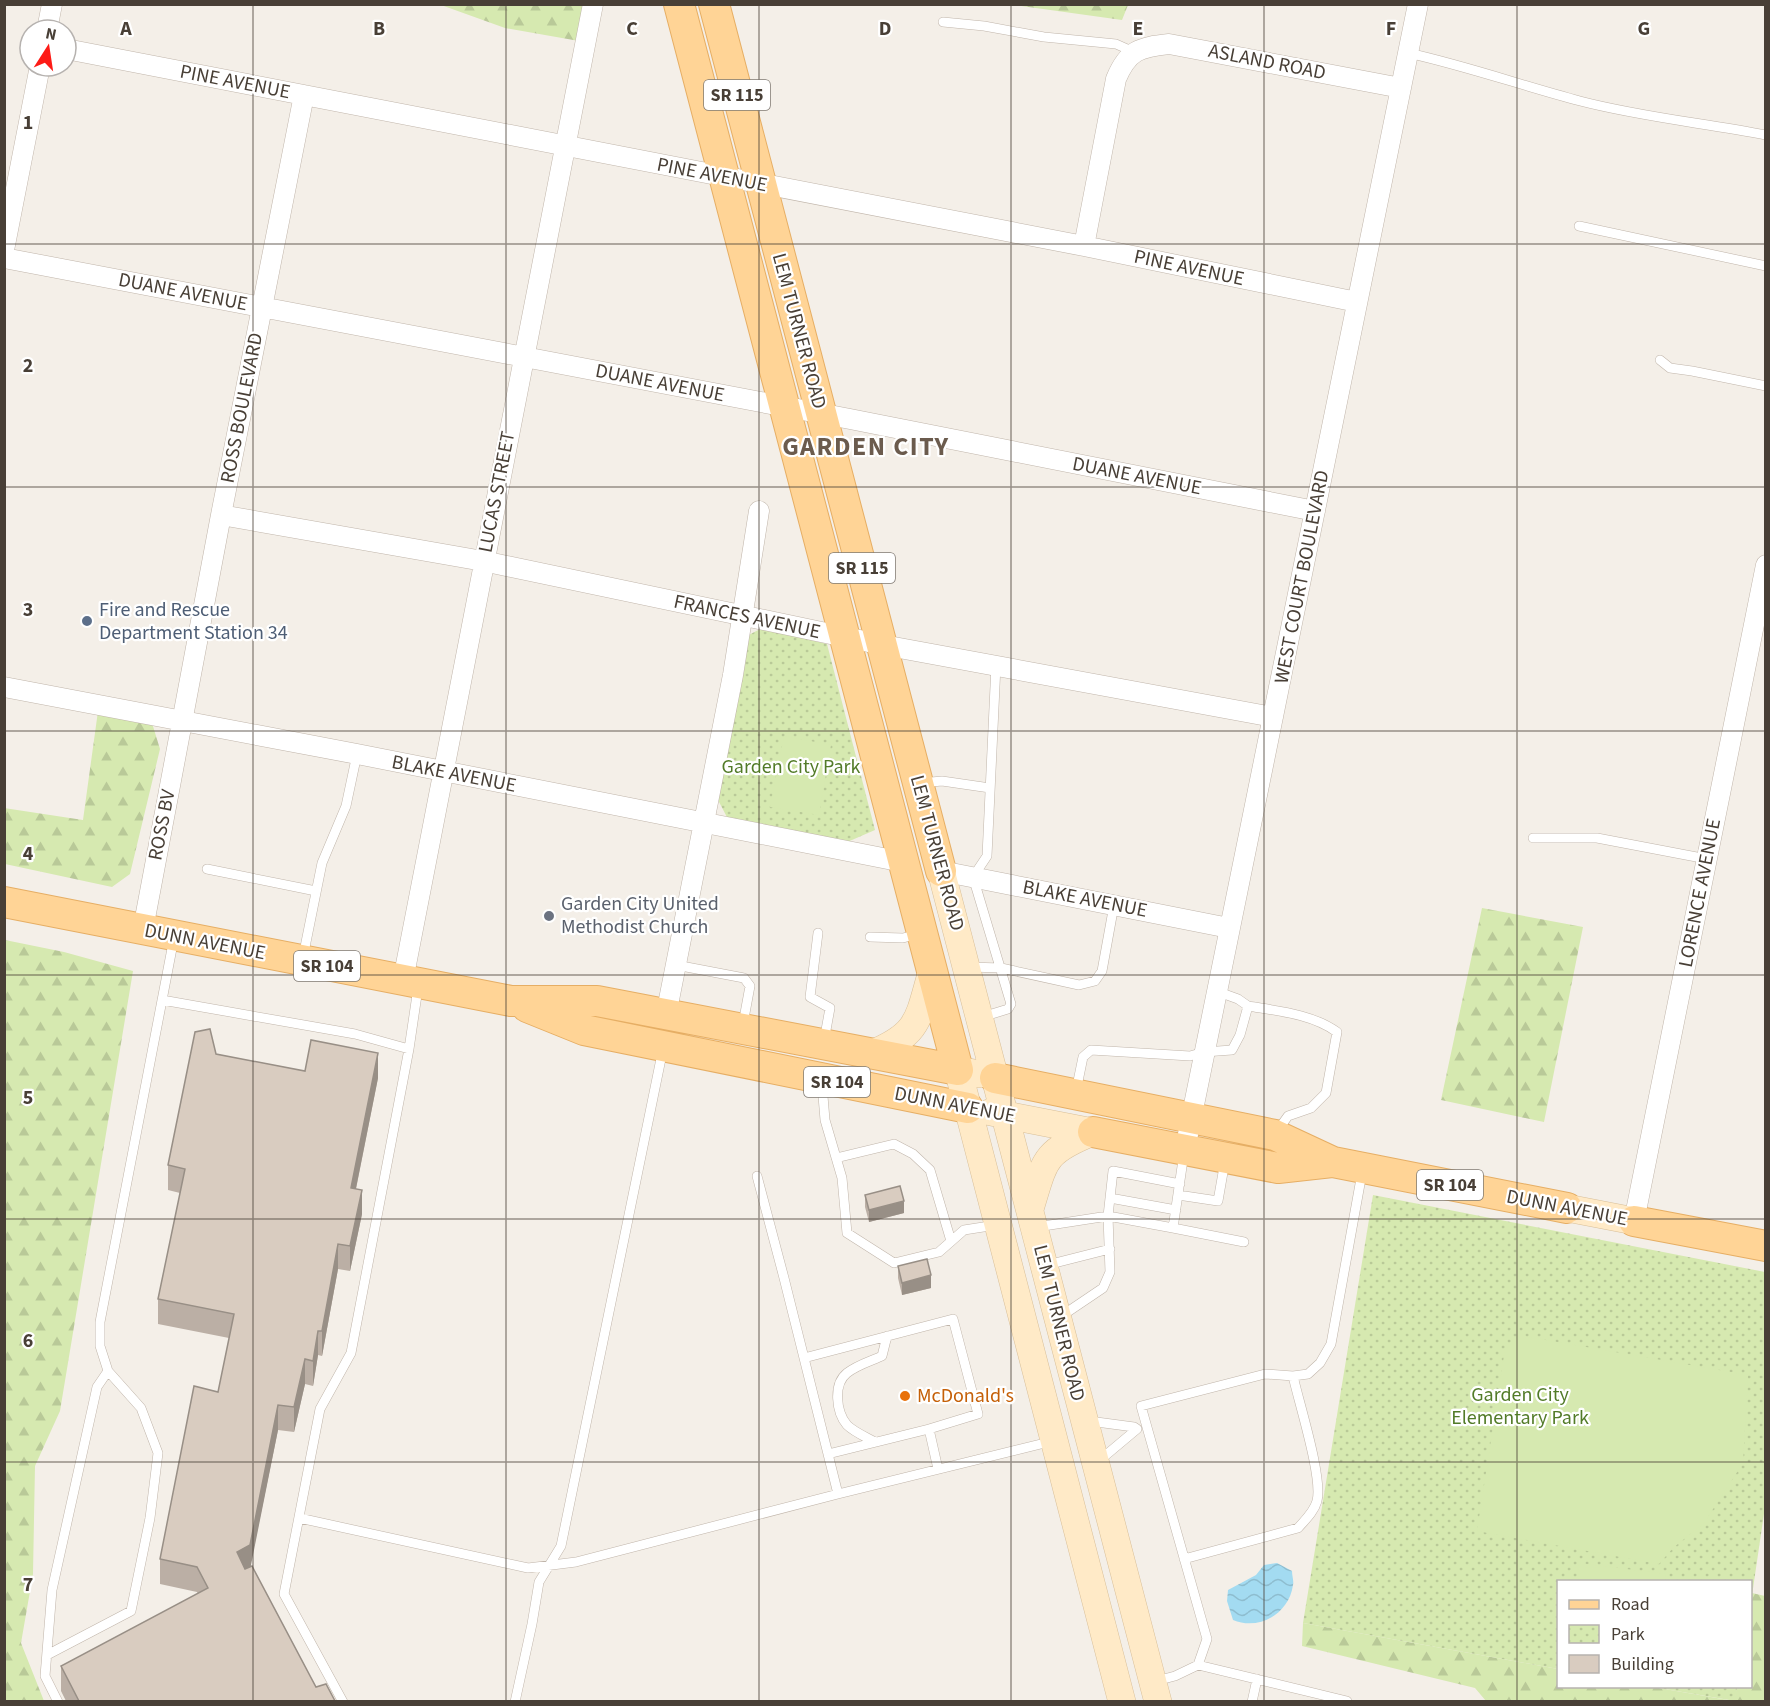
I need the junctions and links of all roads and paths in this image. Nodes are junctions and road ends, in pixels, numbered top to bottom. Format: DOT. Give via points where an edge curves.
graph roads {
  1 [pos="593,4"];
  2 [pos="679,4"];
  3 [pos="714,4"];
  4 [pos="1418,4"];
  5 [pos="943,22"];
  6 [pos="78,51"];
  7 [pos="1134,52"];
  8 [pos="1408,53"];
  9 [pos="38,78"];
  10 [pos="1401,88"];
  11 [pos="304,95"];
  12 [pos="1766,135"];
  13 [pos="565,146"];
  14 [pos="723,176"];
  15 [pos="760,185"];
  16 [pos="1579,226"];
  17 [pos="1084,246"];
  18 [pos="4,250"];
  19 [pos="4,258"];
  20 [pos="1766,266"];
  21 [pos="1357,302"];
  22 [pos="261,307"];
  23 [pos="523,357"];
  24 [pos="1660,360"];
  25 [pos="1766,386"];
  26 [pos="783,406"];
  27 [pos="821,414"];
  28 [pos="759,511"];
  29 [pos="1315,511"];
  30 [pos="221,515"];
  31 [pos="483,561"];
  32 [pos="1766,565"];
  33 [pos="742,616"];
  34 [pos="844,637"];
  35 [pos="883,645"];
  36 [pos="996,665"];
  37 [pos="4,687"];
  38 [pos="1273,717"];
  39 [pos="182,722"];
  40 [pos="357,754"];
  41 [pos="442,772"];
  42 [pos="919,783"];
  43 [pos="990,788"];
  44 [pos="702,824"];
  45 [pos="1533,838"];
  46 [pos="1707,860"];
  47 [pos="903,862"];
  48 [pos="207,869"];
  49 [pos="941,871"];
  50 [pos="973,877"];
  51 [pos="316,891"];
  52 [pos="4,903"];
  53 [pos="1114,905"];
  54 [pos="1229,928"];
  55 [pos="143,929"];
  56 [pos="818,933"];
  57 [pos="922,933"];
  58 [pos="174,935"];
  59 [pos="870,937"];
  60 [pos="302,961"];
  61 [pos="676,965"];
  62 [pos="967,966"];
  63 [pos="1001,968"];
  64 [pos="932,971"];
  65 [pos="411,981"];
  66 [pos="1216,991"];
  67 [pos="162,1000"];
  68 [pos="511,1001"];
  69 [pos="1248,1006"];
  70 [pos="666,1015"];
  71 [pos="980,1018"];
  72 [pos="743,1029"];
  73 [pos="824,1045"];
  74 [pos="663,1046"];
  75 [pos="409,1049"];
  76 [pos="1204,1052"];
  77 [pos="871,1054"];
  78 [pos="958,1070"];
  79 [pos="822,1078"];
  80 [pos="995,1078"];
  81 [pos="1075,1093"];
  82 [pos="968,1108"];
  83 [pos="1005,1115"];
  84 [pos="1191,1117"];
  85 [pos="1093,1132"];
  86 [pos="1275,1135"];
  87 [pos="1185,1149"];
  88 [pos="1226,1157"];
  89 [pos="836,1158"];
  90 [pos="1333,1162"];
  91 [pos="1363,1168"];
  92 [pos="757,1176"];
  93 [pos="1180,1184"];
  94 [pos="1178,1195"];
  95 [pos="1110,1198"];
  96 [pos="1567,1208"];
  97 [pos="1176,1210"];
  98 [pos="1108,1216"];
  99 [pos="1032,1218"];
  100 [pos="1634,1221"];
  101 [pos="998,1224"];
  102 [pos="1173,1228"];
  103 [pos="951,1241"];
  104 [pos="1244,1242"];
  105 [pos="1766,1246"];
  106 [pos="1110,1249"];
  107 [pos="1045,1266"];
  108 [pos="1058,1319"];
  109 [pos="887,1336"];
  110 [pos="804,1359"];
  111 [pos="108,1371"];
  112 [pos="1293,1376"];
  113 [pos="1085,1421"];
  114 [pos="1147,1427"];
  115 [pos="929,1429"];
  116 [pos="1137,1430"];
  117 [pos="1054,1441"];
  118 [pos="875,1442"];
  119 [pos="828,1454"];
  120 [pos="1096,1464"];
  121 [pos="938,1469"];
  122 [pos="838,1494"];
  123 [pos="299,1518"];
  124 [pos="1185,1559"];
  125 [pos="551,1564"];
  126 [pos="47,1655"];
  127 [pos="1198,1665"];
  128 [pos="1257,1679"];
  129 [pos="1156,1692"];
  130 [pos="1118,1697"];
  131 [pos="58,1701"];
  132 [pos="344,1701"];
  133 [pos="514,1701"];
  134 [pos="1252,1701"];
  135 [pos="1347,1701"];
  1 -- 13 [label="street, LUCAS STREET"];
  2 -- 14 [label="main road, LEM TURNER ROAD / SR 115"];
  3 -- 15 [label="main road, LEM TURNER ROAD / SR 115"];
  4 -- 8 [label="street, WEST COURT BOULEVARD"];
  5 -- 7 [label="lane" via="1116,44"];
  6 -- 11 [label="street, PINE AVENUE"];
  7 -- 10 [label="street, ASLAND ROAD" via="1169,44"];
  7 -- 17 [label="street" via="1123,63 1116,79"];
  8 -- 10 [label="street, WEST COURT BOULEVARD"];
  8 -- 12 [label="lane" via="1581,101"];
  9 -- 18 [label="street"];
  10 -- 21 [label="street, WEST COURT BOULEVARD"];
  11 -- 13 [label="street, PINE AVENUE"];
  11 -- 22 [label="street, ROSS BOULEVARD"];
  13 -- 14 [label="street, PINE AVENUE"];
  13 -- 23 [label="street, LUCAS STREET"];
  14 -- 15 [label="street, PINE AVENUE"];
  14 -- 26 [label="main road, LEM TURNER ROAD / SR 115"];
  15 -- 17 [label="street, PINE AVENUE"];
  15 -- 27 [label="main road, LEM TURNER ROAD / SR 115"];
  16 -- 20 [label="lane"];
  17 -- 21 [label="street, PINE AVENUE"];
  19 -- 22 [label="street, DUANE AVENUE"];
  21 -- 29 [label="street, WEST COURT BOULEVARD"];
  22 -- 23 [label="street, DUANE AVENUE"];
  22 -- 30 [label="street, ROSS BOULEVARD"];
  23 -- 26 [label="street, DUANE AVENUE"];
  23 -- 31 [label="street, LUCAS STREET"];
  24 -- 25 [label="lane" via="1670,368"];
  26 -- 27 [label="street, DUANE AVENUE"];
  26 -- 34 [label="main road, LEM TURNER ROAD / SR 115"];
  27 -- 29 [label="street, DUANE AVENUE"];
  27 -- 35 [label="main road, LEM TURNER ROAD / SR 115"];
  28 -- 33 [label="street"];
  29 -- 38 [label="street, WEST COURT BOULEVARD"];
  30 -- 31 [label="street, FRANCES AVENUE"];
  30 -- 39 [label="street, ROSS BOULEVARD"];
  31 -- 33 [label="street, FRANCES AVENUE"];
  31 -- 41 [label="street, LUCAS STREET"];
  32 -- 46 [label="street, LORENCE AVENUE"];
  33 -- 34 [label="street, FRANCES AVENUE"];
  33 -- 44 [label="street"];
  34 -- 35 [label="street, FRANCES AVENUE"];
  34 -- 47 [label="main road, LEM TURNER ROAD / SR 115"];
  35 -- 36 [label="street, FRANCES AVENUE"];
  35 -- 42 [label="main road, LEM TURNER ROAD / SR 115"];
  36 -- 38 [label="street, FRANCES AVENUE"];
  36 -- 43 [label="lane"];
  37 -- 39 [label="street, BLAKE AVENUE"];
  38 -- 54 [label="street, WEST COURT BOULEVARD"];
  39 -- 40 [label="street, BLAKE AVENUE"];
  39 -- 55 [label="street, ROSS BV"];
  40 -- 41 [label="street, BLAKE AVENUE"];
  40 -- 51 [label="lane" via="346,806 322,863"];
  41 -- 44 [label="street, BLAKE AVENUE"];
  41 -- 65 [label="street, LUCAS STREET"];
  42 -- 43 [label="lane" via="942,781"];
  42 -- 49 [label="main road, LEM TURNER ROAD / SR 115"];
  43 -- 50 [label="lane" via="987,856"];
  44 -- 47 [label="street, BLAKE AVENUE"];
  44 -- 61 [label="street"];
  45 -- 46 [label="lane" via="1596,838"];
  46 -- 100 [label="street, LORENCE AVENUE"];
  47 -- 57 [label="main road, LEM TURNER ROAD / SR 115"];
  48 -- 51 [label="lane"];
  49 -- 50 [label="street, BLAKE AVENUE"];
  49 -- 62 [label="main road, LEM TURNER ROAD / SR 115"];
  50 -- 53 [label="street, BLAKE AVENUE"];
  50 -- 63 [label="lane"];
  51 -- 60 [label="lane"];
  52 -- 55 [label="main road, DUNN AVENUE / SR 104"];
  53 -- 54 [label="street, BLAKE AVENUE"];
  53 -- 63 [label="lane" via="1102,971 1095,981 1078,985"];
  54 -- 66 [label="street, WEST COURT BOULEVARD"];
  55 -- 58 [label="main road, DUNN AVENUE / SR 104"];
  56 -- 73 [label="lane" via="810,997 830,1008"];
  57 -- 59 [label="lane" via="903,938"];
  57 -- 64 [label="main road, LEM TURNER ROAD / SR 115"];
  58 -- 60 [label="main road, DUNN AVENUE / SR 104"];
  58 -- 67 [label="lane"];
  60 -- 65 [label="main road, DUNN AVENUE / SR 104"];
  61 -- 70 [label="street"];
  61 -- 72 [label="lane" via="744,978 750,986"];
  62 -- 63 [label="lane"];
  62 -- 71 [label="main road, LEM TURNER ROAD / SR 115"];
  63 -- 71 [label="lane" via="1011,1004 1008,1009"];
  64 -- 77 [label="main road" via="910,1031"];
  64 -- 78 [label="main road, LEM TURNER ROAD / SR 115"];
  65 -- 68 [label="main road, DUNN AVENUE / SR 104"];
  65 -- 75 [label="lane"];
  66 -- 69 [label="lane"];
  66 -- 76 [label="street, WEST COURT BOULEVARD"];
  67 -- 75 [label="lane" via="355,1034"];
  67 -- 111 [label="lane" via="100,1322 100,1346"];
  68 -- 70 [label="main road, DUNN AVENUE / SR 104" via="597,1001"];
  68 -- 74 [label="main road, DUNN AVENUE / SR 104" via="584,1030"];
  69 -- 76 [label="lane" via="1232,1050"];
  69 -- 86 [label="lane" via="1325,1023 1337,1032 1326,1093 1311,1107 1287,1116"];
  70 -- 72 [label="main road, DUNN AVENUE / SR 104"];
  71 -- 80 [label="main road, LEM TURNER ROAD / SR 115"];
  72 -- 73 [label="main road, DUNN AVENUE / SR 104"];
  73 -- 77 [label="main road, DUNN AVENUE / SR 104"];
  74 -- 79 [label="main road, DUNN AVENUE / SR 104"];
  74 -- 125 [label="lane" via="561,1546"];
  75 -- 123 [label="lane" via="351,1353 320,1409"];
  76 -- 81 [label="lane" via="1190,1056 1092,1050 1083,1057"];
  76 -- 84 [label="street, WEST COURT BOULEVARD"];
  77 -- 78 [label="main road, DUNN AVENUE / SR 104"];
  78 -- 80 [label="main road, DUNN AVENUE / SR 104"];
  78 -- 82 [label="main road, LEM TURNER ROAD / SR 115"];
  79 -- 82 [label="main road, DUNN AVENUE / SR 104"];
  79 -- 89 [label="lane" via="825,1120"];
  80 -- 81 [label="main road, DUNN AVENUE / SR 104"];
  80 -- 83 [label="main road, LEM TURNER ROAD / SR 115"];
  81 -- 84 [label="main road, DUNN AVENUE / SR 104"];
  82 -- 83 [label="main road, DUNN AVENUE / SR 104"];
  82 -- 101 [label="main road, LEM TURNER ROAD / SR 115"];
  83 -- 85 [label="main road, DUNN AVENUE / SR 104"];
  83 -- 99 [label="main road, LEM TURNER ROAD / SR 115"];
  84 -- 86 [label="main road, DUNN AVENUE / SR 104"];
  84 -- 87 [label="street, WEST COURT BOULEVARD"];
  85 -- 87 [label="main road, DUNN AVENUE / SR 104"];
  85 -- 99 [label="main road" via="1066,1142 1048,1158 1042,1168"];
  86 -- 90 [label="main road, DUNN AVENUE / SR 104"];
  87 -- 88 [label="main road, DUNN AVENUE / SR 104"];
  87 -- 93 [label="lane"];
  88 -- 90 [label="main road, DUNN AVENUE / SR 104" via="1278,1168"];
  88 -- 94 [label="lane" via="1218,1201"];
  89 -- 103 [label="lane" via="894,1144 913,1154 930,1170"];
  89 -- 103 [label="lane" via="848,1233 894,1263 939,1252"];
  90 -- 91 [label="main road, DUNN AVENUE / SR 104"];
  91 -- 96 [label="main road, DUNN AVENUE / SR 104"];
  91 -- 112 [label="lane" via="1331,1344 1308,1374"];
  92 -- 110 [label="lane"];
  93 -- 94 [label="lane"];
  93 -- 95 [label="lane" via="1113,1172"];
  94 -- 97 [label="lane"];
  95 -- 97 [label="lane"];
  95 -- 98 [label="lane"];
  96 -- 100 [label="main road, DUNN AVENUE / SR 104"];
  97 -- 102 [label="lane"];
  98 -- 99 [label="lane"];
  98 -- 102 [label="lane"];
  98 -- 106 [label="lane"];
  99 -- 107 [label="main road, LEM TURNER ROAD / SR 115"];
  100 -- 105 [label="main road, DUNN AVENUE / SR 104"];
  101 -- 103 [label="lane" via="964,1230"];
  101 -- 117 [label="main road, LEM TURNER ROAD / SR 115"];
  102 -- 104 [label="lane"];
  106 -- 107 [label="lane"];
  106 -- 108 [label="lane" via="1110,1272 1103,1288"];
  107 -- 108 [label="main road, LEM TURNER ROAD / SR 115"];
  108 -- 113 [label="main road, LEM TURNER ROAD / SR 115"];
  109 -- 110 [label="lane"];
  109 -- 115 [label="lane" via="953,1319 978,1414"];
  109 -- 118 [label="lane" via="882,1356 848,1372 837,1388 845,1422"];
  110 -- 119 [label="lane"];
  111 -- 126 [label="lane" via="98,1387 55,1579"];
  111 -- 126 [label="lane" via="141,1408 158,1453 150,1518 131,1611"];
  112 -- 114 [label="lane" via="1265,1374 1141,1406"];
  112 -- 124 [label="lane" via="1319,1482 1317,1502 1309,1516 1298,1528"];
  113 -- 116 [label="lane"];
  113 -- 120 [label="main road, LEM TURNER ROAD / SR 115"];
  114 -- 116 [label="lane"];
  114 -- 124 [label="lane"];
  115 -- 118 [label="lane"];
  115 -- 121 [label="lane"];
  116 -- 120 [label="lane"];
  117 -- 121 [label="lane"];
  117 -- 130 [label="main road, LEM TURNER ROAD / SR 115"];
  118 -- 119 [label="lane"];
  119 -- 122 [label="lane"];
  120 -- 129 [label="main road, LEM TURNER ROAD / SR 115"];
  121 -- 122 [label="lane"];
  122 -- 125 [label="lane" via="576,1562"];
  123 -- 125 [label="lane" via="528,1568"];
  123 -- 132 [label="lane" via="284,1594"];
  124 -- 127 [label="lane" via="1207,1639"];
  125 -- 133 [label="lane" via="539,1582"];
  126 -- 131 [label="lane" via="45,1676"];
  127 -- 128 [label="lane"];
  127 -- 129 [label="lane" via="1175,1676"];
  128 -- 134 [label="lane"];
  128 -- 135 [label="lane"];
  129 -- 130 [label="main road"];
}
